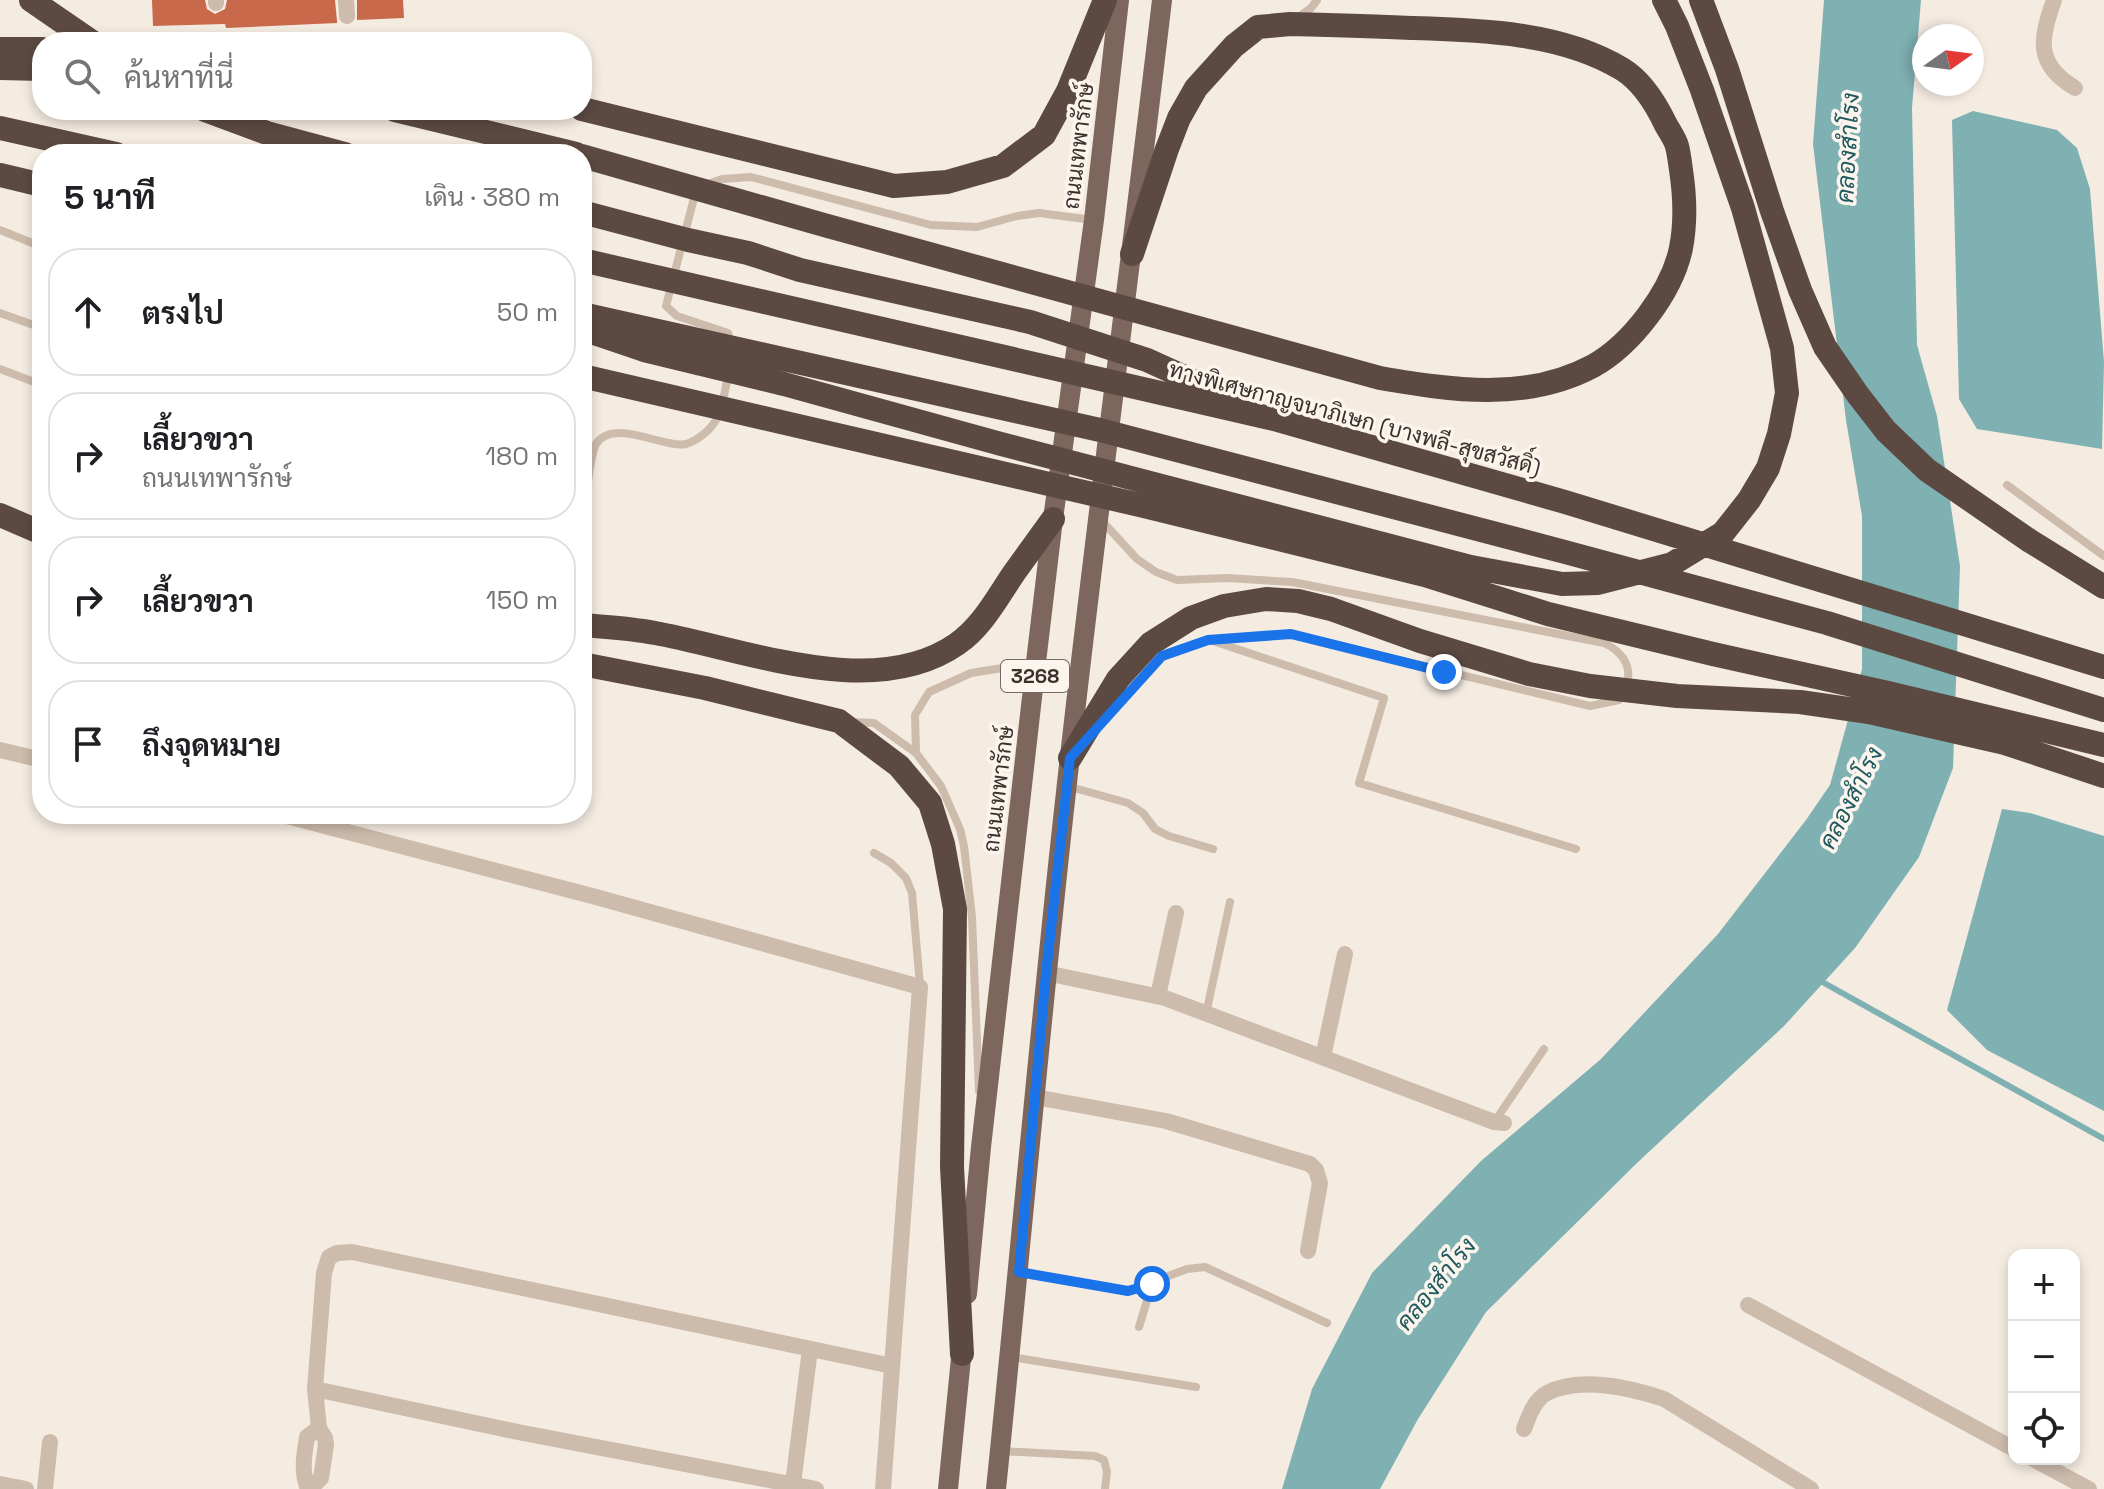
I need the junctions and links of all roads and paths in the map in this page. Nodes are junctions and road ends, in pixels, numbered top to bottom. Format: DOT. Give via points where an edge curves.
graph roads {
  1 [pos="31,0"];
  2 [pos="1105,0"];
  3 [pos="1119,0"];
  4 [pos="1162,0"];
  5 [pos="1317,0"];
  6 [pos="1664,0"];
  7 [pos="1701,0"];
  8 [pos="2054,0"];
  9 [pos="1290,24"];
  10 [pos="77,32"];
  11 [pos="0,49"];
  12 [pos="32,49"];
  13 [pos="0,68"];
  14 [pos="32,69"];
  15 [pos="2075,88"];
  16 [pos="592,111"];
  17 [pos="232,120"];
  18 [pos="436,120"];
  19 [pos="0,128"];
  20 [pos="71,144"];
  21 [pos="308,144"];
  22 [pos="535,144"];
  23 [pos="592,159"];
  24 [pos="0,175"];
  25 [pos="32,183"];
  26 [pos="592,215"];
  27 [pos="1094,220"];
  28 [pos="0,230"];
  29 [pos="32,243"];
  30 [pos="1132,254"];
  31 [pos="592,262"];
  32 [pos="1,315"];
  33 [pos="592,316"];
  34 [pos="32,325"];
  35 [pos="592,332"];
  36 [pos="0,369"];
  37 [pos="592,378"];
  38 [pos="32,381"];
  39 [pos="1274,419"];
  40 [pos="592,460"];
  41 [pos="2007,485"];
  42 [pos="0,515"];
  43 [pos="1099,518"];
  44 [pos="1053,519"];
  45 [pos="32,529"];
  46 [pos="2104,556"];
  47 [pos="2104,587"];
  48 [pos="592,626"];
  49 [pos="1208,640"];
  50 [pos="1036,662"];
  51 [pos="592,666"];
  52 [pos="2104,667"];
  53 [pos="2104,710"];
  54 [pos="839,721"];
  55 [pos="2104,745"];
  56 [pos="0,750"];
  57 [pos="916,753"];
  58 [pos="32,758"];
  59 [pos="1070,758"];
  60 [pos="2104,776"];
  61 [pos="1066,786"];
  62 [pos="317,824"];
  63 [pos="1213,849"];
  64 [pos="1576,849"];
  65 [pos="874,853"];
  66 [pos="1230,902"];
  67 [pos="1176,913"];
  68 [pos="1345,954"];
  69 [pos="1046,973"];
  70 [pos="920,987"];
  71 [pos="1158,996"];
  72 [pos="1206,1014"];
  73 [pos="1544,1049"];
  74 [pos="1323,1057"];
  75 [pos="1035,1097"];
  76 [pos="1499,1122"];
  77 [pos="981,1147"];
  78 [pos="1308,1251"];
  79 [pos="1019,1272"];
  80 [pos="1152,1284"];
  81 [pos="1748,1305"];
  82 [pos="1327,1323"];
  83 [pos="1139,1327"];
  84 [pos="810,1349"];
  85 [pos="962,1354"];
  86 [pos="1010,1356"];
  87 [pos="892,1366"];
  88 [pos="1196,1387"];
  89 [pos="315,1389"];
  90 [pos="1524,1429"];
  91 [pos="50,1442"];
  92 [pos="2008,1446"];
  93 [pos="1000,1451"];
  94 [pos="2044,1465"];
  95 [pos="0,1484"];
  96 [pos="793,1484"];
  97 [pos="26,1489"];
  98 [pos="45,1489"];
  99 [pos="309,1489"];
  100 [pos="816,1489"];
  101 [pos="883,1489"];
  102 [pos="948,1489"];
  103 [pos="996,1489"];
  104 [pos="1105,1489"];
  105 [pos="1811,1489"];
  106 [pos="2089,1489"];
  1 -- 10 [label="highway"];
  2 -- 16 [label="highway" via="1044,135 1003,166 947,182 894,186"];
  3 -- 27 [label="main road, ถนนเทพารักษ์ / 3268"];
  4 -- 30 [label="main road, 3268"];
  5 -- 9 [label="lane"];
  6 -- 35 [label="highway" via="1743,208 1782,348 1787,393 1768,468 1749,500 1723,533 1672,564 1598,583 1562,584 1471,567"];
  7 -- 47 [label="highway" via="1800,290 1825,347 1886,431 1927,470"];
  8 -- 15 [label="street" via="2045,26 2045,57"];
  9 -- 23 [label="highway" via="1524,37 1587,50 1625,70 1655,102 1677,147 1686,197 1680,250 1662,297 1627,342 1594,365 1541,386 1491,391 1380,378"];
  9 -- 30 [label="highway" via="1258,27 1195,89 1167,149"];
  11 -- 12 [label="highway"];
  13 -- 14 [label="highway"];
  17 -- 21 [label="highway"];
  18 -- 22 [label="highway"];
  19 -- 20 [label="highway"];
  24 -- 25 [label="highway"];
  26 -- 39 [label="highway" via="800,270 1030,322 1147,360"];
  27 -- 40 [label="lane" via="1039,213 977,227 931,225 751,177 705,186 694,198 666,306 677,316 728,333 733,349 718,417 703,435 684,444 622,433 605,437 597,443"];
  27 -- 44 [label="main road, ถนนเทพารักษ์ / 3268"];
  28 -- 29 [label="lane"];
  30 -- 43 [label="main road, 3268"];
  31 -- 39 [label="highway, ทางพิเศษกาญจนาภิเษก (บางพลี-สุขสวัสดิ์)"];
  32 -- 34 [label="lane"];
  33 -- 53 [label="highway" via="1129,437 1827,623"];
  36 -- 38 [label="lane"];
  37 -- 55 [label="highway" via="1144,506 1425,575 1548,614"];
  39 -- 52 [label="highway, ทางพิเศษกาญจนาภิเษก (บางพลี-สุขสวัสดิ์)"];
  41 -- 46 [label="lane"];
  42 -- 45 [label="highway"];
  43 -- 49 [label="lane" via="1137,559 1177,580 1292,582 1604,643 1623,656 1628,682 1619,700 1590,706 1291,634"];
  43 -- 59 [label="main road, 3268"];
  44 -- 48 [label="highway" via="984,617 957,644 916,665 870,671 821,668 654,632"];
  44 -- 50 [label="main road, ถนนเทพารักษ์ / 3268"];
  49 -- 59 [label="lane" via="1162,656"];
  49 -- 64 [label="lane" via="1384,698 1359,783"];
  50 -- 57 [label="lane" via="971,673 929,692 915,715"];
  50 -- 77 [label="main road, ถนนเทพารักษ์ / 3268"];
  51 -- 54 [label="highway"];
  54 -- 57 [label="lane" via="874,723"];
  54 -- 85 [label="highway" via="899,766 930,803 943,844 955,909 952,1167"];
  56 -- 58 [label="street"];
  57 -- 77 [label="lane" via="941,786 964,846"];
  59 -- 60 [label="highway" via="1118,679 1150,644 1191,618 1266,599 1331,609 1529,674 1677,696 1800,702 1869,712 2005,743"];
  59 -- 61 [label="main road, 3268"];
  61 -- 63 [label="lane" via="1128,803 1155,829"];
  61 -- 69 [label="main road, 3268"];
  62 -- 70 [label="street"];
  65 -- 70 [label="lane" via="906,878 912,893"];
  66 -- 72 [label="lane"];
  67 -- 71 [label="street"];
  68 -- 74 [label="street"];
  69 -- 71 [label="street"];
  69 -- 75 [label="main road, 3268"];
  70 -- 87 [label="street"];
  71 -- 72 [label="street"];
  72 -- 74 [label="street"];
  73 -- 76 [label="lane"];
  74 -- 76 [label="street"];
  75 -- 78 [label="street" via="1166,1121 1310,1164 1320,1183"];
  75 -- 79 [label="main road, 3268"];
  77 -- 85 [label="main road, ถนนเทพารักษ์ / 3268"];
  79 -- 80 [label="lane" via="1128,1291"];
  79 -- 86 [label="main road, 3268"];
  80 -- 82 [label="lane" via="1205,1267"];
  80 -- 83 [label="lane"];
  81 -- 92 [label="street"];
  84 -- 87 [label="street"];
  84 -- 89 [label="street" via="337,1253 329,1257 324,1273"];
  84 -- 96 [label="street"];
  85 -- 102 [label="main road, ถนนเทพารักษ์ / 3268"];
  86 -- 88 [label="lane"];
  86 -- 93 [label="main road, 3268"];
  87 -- 101 [label="street"];
  89 -- 96 [label="street"];
  89 -- 99 [label="street" via="326,1445 321,1478"];
  90 -- 105 [label="street" via="1531,1409 1546,1394 1564,1388 1593,1385 1639,1391 1664,1399"];
  91 -- 98 [label="street"];
  93 -- 103 [label="main road, 3268"];
  93 -- 104 [label="lane" via="1095,1456 1104,1460"];
  94 -- 106 [label="street"];
  95 -- 97 [label="street"];
  96 -- 100 [label="street"];
}
